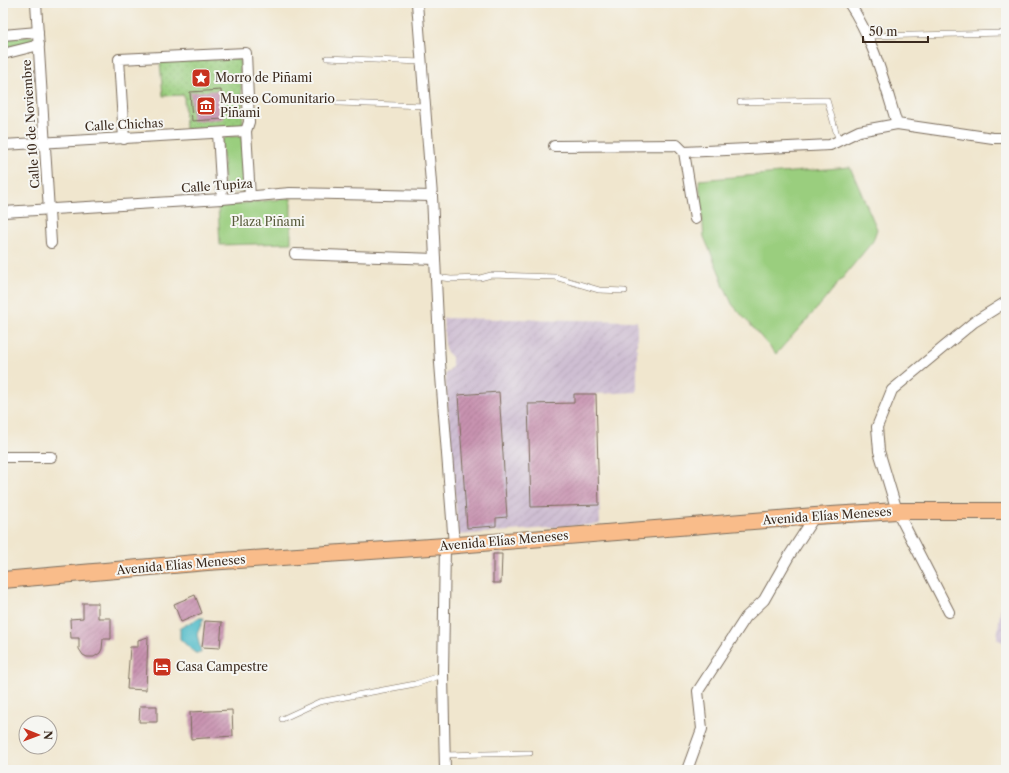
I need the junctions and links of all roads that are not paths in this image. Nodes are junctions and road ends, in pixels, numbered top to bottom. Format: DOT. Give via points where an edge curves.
graph roads {
  1 [pos="36,3"];
  2 [pos="417,3"];
  3 [pos="849,3"];
  4 [pos="38,32"];
  5 [pos="1006,34"];
  6 [pos="3,35"];
  7 [pos="868,36"];
  8 [pos="39,45"];
  9 [pos="3,54"];
  10 [pos="327,58"];
  11 [pos="421,62"];
  12 [pos="740,102"];
  13 [pos="338,103"];
  14 [pos="426,106"];
  15 [pos="897,124"];
  16 [pos="246,131"];
  17 [pos="218,133"];
  18 [pos="1006,138"];
  19 [pos="124,139"];
  20 [pos="839,142"];
  21 [pos="45,143"];
  22 [pos="3,145"];
  23 [pos="554,146"];
  24 [pos="684,152"];
  25 [pos="432,196"];
  26 [pos="250,197"];
  27 [pos="222,199"];
  28 [pos="49,209"];
  29 [pos="3,212"];
  30 [pos="695,219"];
  31 [pos="51,242"];
  32 [pos="295,254"];
  33 [pos="435,259"];
  34 [pos="435,277"];
  35 [pos="625,291"];
  36 [pos="1006,302"];
  37 [pos="3,457"];
  38 [pos="51,457"];
  39 [pos="896,511"];
  40 [pos="1006,511"];
  41 [pos="816,516"];
  42 [pos="449,545"];
  43 [pos="3,580"];
  44 [pos="949,612"];
  45 [pos="443,675"];
  46 [pos="282,719"];
  47 [pos="530,753"];
  48 [pos="444,755"];
  49 [pos="445,770"];
  50 [pos="687,770"];
  1 -- 4 [label="street, Calle 10 de Noviembre"];
  2 -- 11 [label="street"];
  3 -- 7 [label="street"];
  4 -- 6 [label="street"];
  4 -- 8 [label="street, Calle 10 de Noviembre"];
  5 -- 7 [label="lane"];
  7 -- 15 [label="street"];
  8 -- 9 [label="street"];
  8 -- 21 [label="street, Calle 10 de Noviembre"];
  10 -- 11 [label="lane"];
  11 -- 14 [label="street"];
  12 -- 20 [label="lane" via="827,100"];
  13 -- 14 [label="lane"];
  14 -- 25 [label="street"];
  15 -- 18 [label="street"];
  15 -- 20 [label="street" via="860,131"];
  16 -- 17 [label="street, Calle Chichas"];
  16 -- 19 [label="street" via="249,122 246,53 119,59"];
  16 -- 26 [label="street"];
  17 -- 19 [label="street, Calle Chichas"];
  17 -- 27 [label="street"];
  19 -- 21 [label="street, Calle Chichas"];
  20 -- 24 [label="street" via="830,145"];
  21 -- 22 [label="street, Calle Chichas"];
  21 -- 28 [label="street, Calle 10 de Noviembre"];
  23 -- 24 [label="street" via="677,145"];
  24 -- 30 [label="street"];
  25 -- 26 [label="street, Calle Tupiza" via="290,192"];
  25 -- 33 [label="street"];
  26 -- 27 [label="street, Calle Tupiza"];
  27 -- 28 [label="street, Calle Tupiza"];
  28 -- 29 [label="street, Calle Tupiza"];
  28 -- 31 [label="street, Calle 10 de Noviembre"];
  32 -- 33 [label="street"];
  33 -- 34 [label="street"];
  34 -- 35 [label="lane" via="555,277 600,290"];
  34 -- 42 [label="street"];
  36 -- 39 [label="street" via="974,322 892,390 877,428 879,451"];
  37 -- 38 [label="street"];
  39 -- 40 [label="main road, Avenida Elías Meneses"];
  39 -- 41 [label="main road, Avenida Elías Meneses"];
  39 -- 44 [label="street"];
  41 -- 42 [label="main road, Avenida Elías Meneses"];
  41 -- 50 [label="street" via="764,600 746,617 698,691 702,729"];
  42 -- 43 [label="main road, Avenida Elías Meneses" via="206,562"];
  42 -- 45 [label="street"];
  45 -- 46 [label="lane" via="415,684 320,702"];
  45 -- 48 [label="street"];
  47 -- 48 [label="lane"];
  48 -- 49 [label="street"];
}
